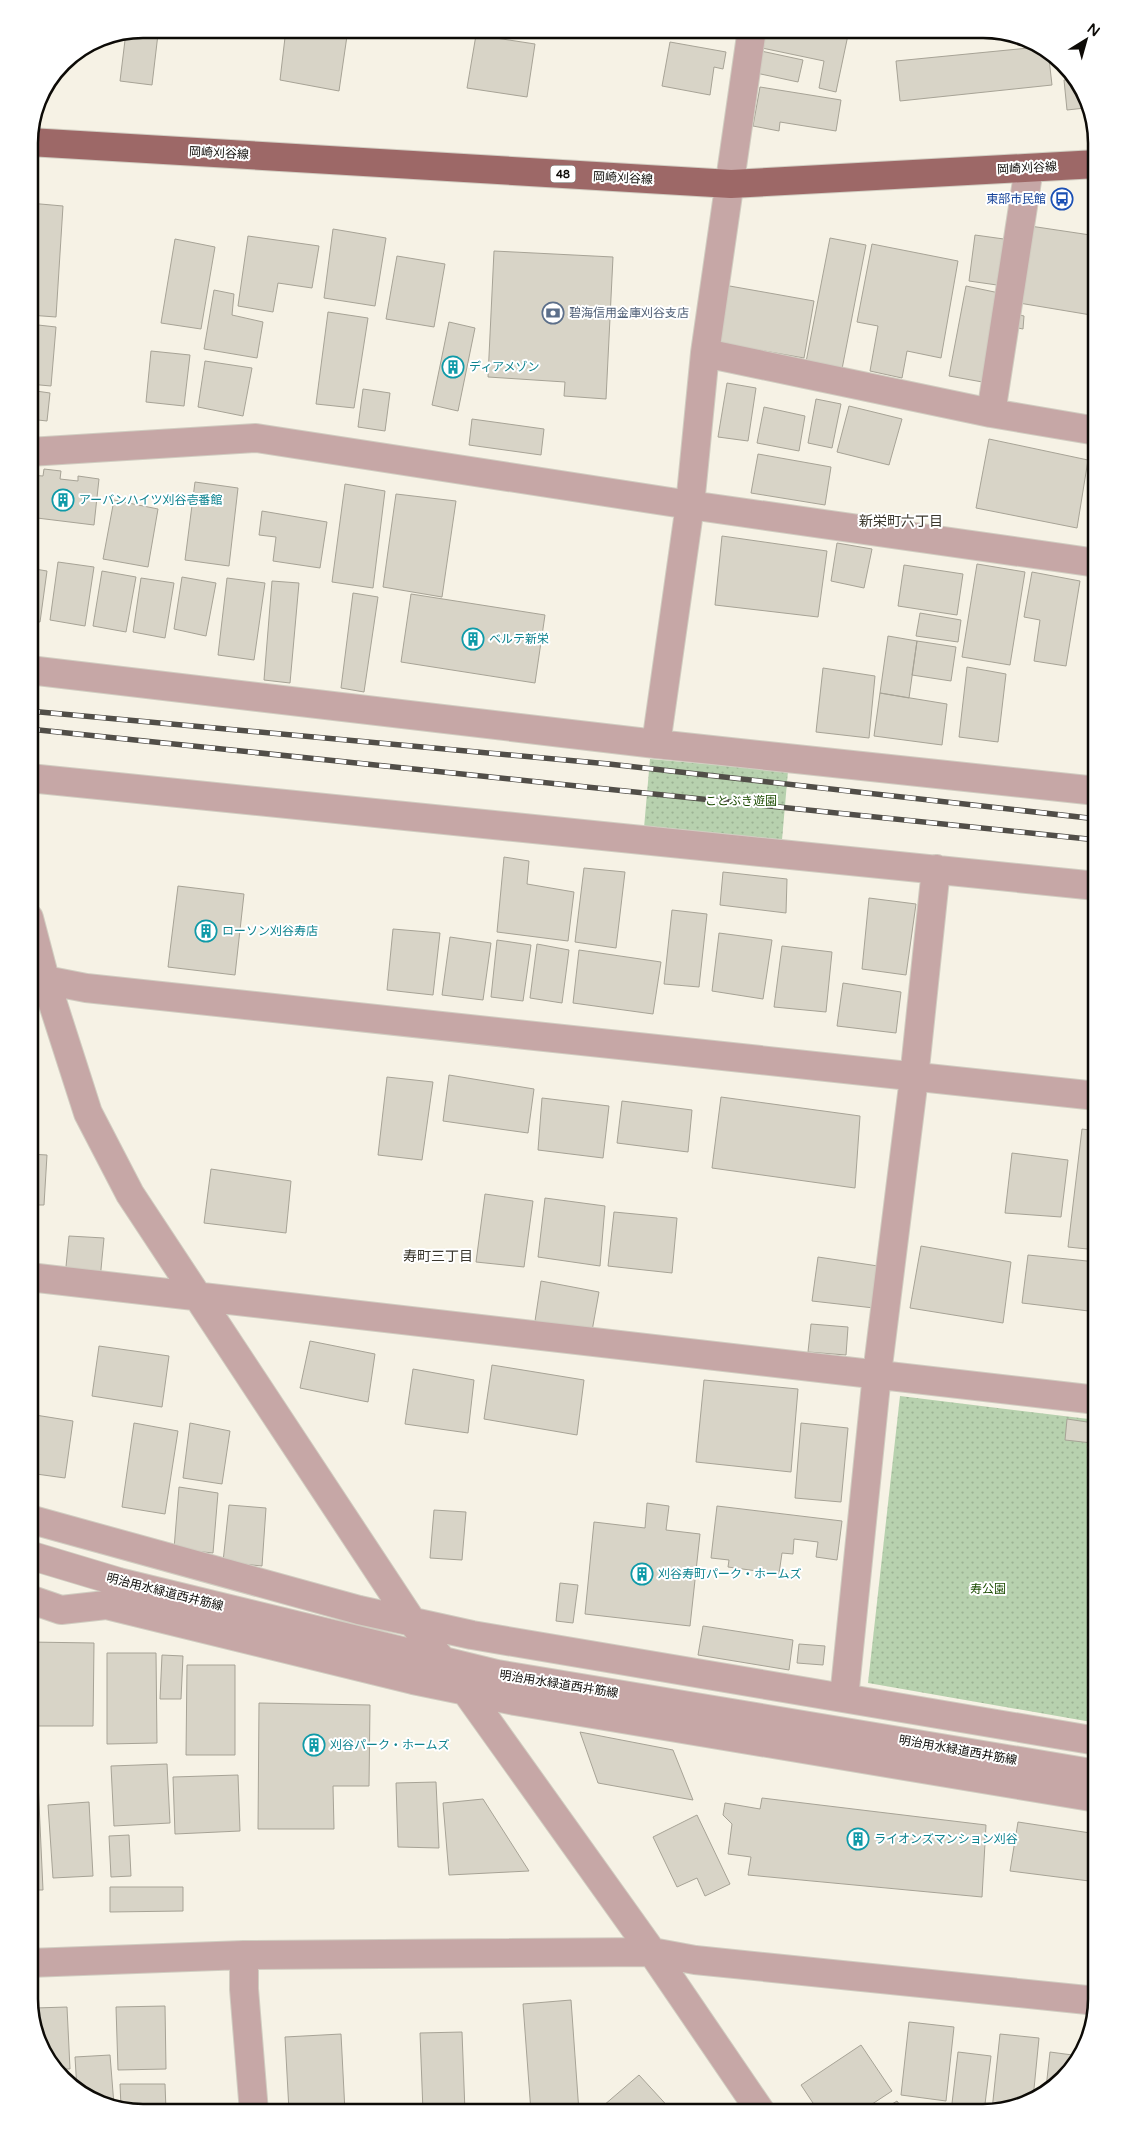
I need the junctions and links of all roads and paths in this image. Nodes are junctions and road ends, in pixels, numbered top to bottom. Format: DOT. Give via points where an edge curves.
graph roads {
  1 [pos="751,38"];
  2 [pos="38,143"];
  3 [pos="1088,165"];
  4 [pos="1029,168"];
  5 [pos="731,184"];
  6 [pos="705,354"];
  7 [pos="991,413"];
  8 [pos="1088,429"];
  9 [pos="38,451"];
  10 [pos="690,505"];
  11 [pos="1088,561"];
  12 [pos="38,671"];
  13 [pos="656,744"];
  14 [pos="38,779"];
  15 [pos="1088,790"];
  16 [pos="936,868"];
  17 [pos="1088,885"];
  18 [pos="38,978"];
  19 [pos="38,981"];
  20 [pos="914,1078"];
  21 [pos="1088,1095"];
  22 [pos="38,1278"];
  23 [pos="196,1294"];
  24 [pos="877,1374"];
  25 [pos="1088,1399"];
  26 [pos="38,1521"];
  27 [pos="38,1558"];
  28 [pos="38,1603"];
  29 [pos="413,1623"];
  30 [pos="443,1659"];
  31 [pos="465,1690"];
  32 [pos="844,1698"];
  33 [pos="1088,1739"];
  34 [pos="1088,1772"];
  35 [pos="1088,1796"];
  36 [pos="652,1952"];
  37 [pos="244,1955"];
  38 [pos="38,1962"];
  39 [pos="1088,2000"];
  40 [pos="253,2103"];
  41 [pos="755,2104"];
  1 -- 5 [label="street"];
  2 -- 5 [label="main road, 岡崎刈谷線 / 48"];
  3 -- 4 [label="main road, 岡崎刈谷線 / 48"];
  4 -- 5 [label="main road, 岡崎刈谷線 / 48"];
  4 -- 7 [label="street"];
  5 -- 6 [label="street"];
  6 -- 7 [label="street"];
  6 -- 10 [label="street"];
  7 -- 8 [label="street"];
  9 -- 10 [label="street" via="256,438"];
  10 -- 11 [label="street"];
  10 -- 13 [label="street"];
  12 -- 13 [label="street"];
  13 -- 15 [label="street"];
  14 -- 16 [label="street"];
  16 -- 17 [label="street"];
  16 -- 20 [label="street"];
  18 -- 20 [label="street" via="86,988"];
  19 -- 23 [label="street" via="88,1113 130,1194"];
  20 -- 21 [label="street"];
  20 -- 24 [label="street"];
  22 -- 23 [label="street"];
  23 -- 24 [label="street" via="239,1302"];
  23 -- 29 [label="street"];
  24 -- 25 [label="street"];
  24 -- 32 [label="street"];
  26 -- 29 [label="street"];
  27 -- 30 [label="street, 明治用水緑道西井筋線" via="119,1582"];
  28 -- 31 [label="street" via="61,1610 106,1605"];
  29 -- 30 [label="street"];
  29 -- 32 [label="street"];
  30 -- 31 [label="street"];
  30 -- 34 [label="street, 明治用水緑道西井筋線" via="497,1674"];
  31 -- 35 [label="street"];
  31 -- 36 [label="street"];
  32 -- 33 [label="street"];
  36 -- 37 [label="street"];
  36 -- 39 [label="street" via="695,1960"];
  36 -- 41 [label="street"];
  37 -- 38 [label="street"];
  37 -- 40 [label="street"];
}
